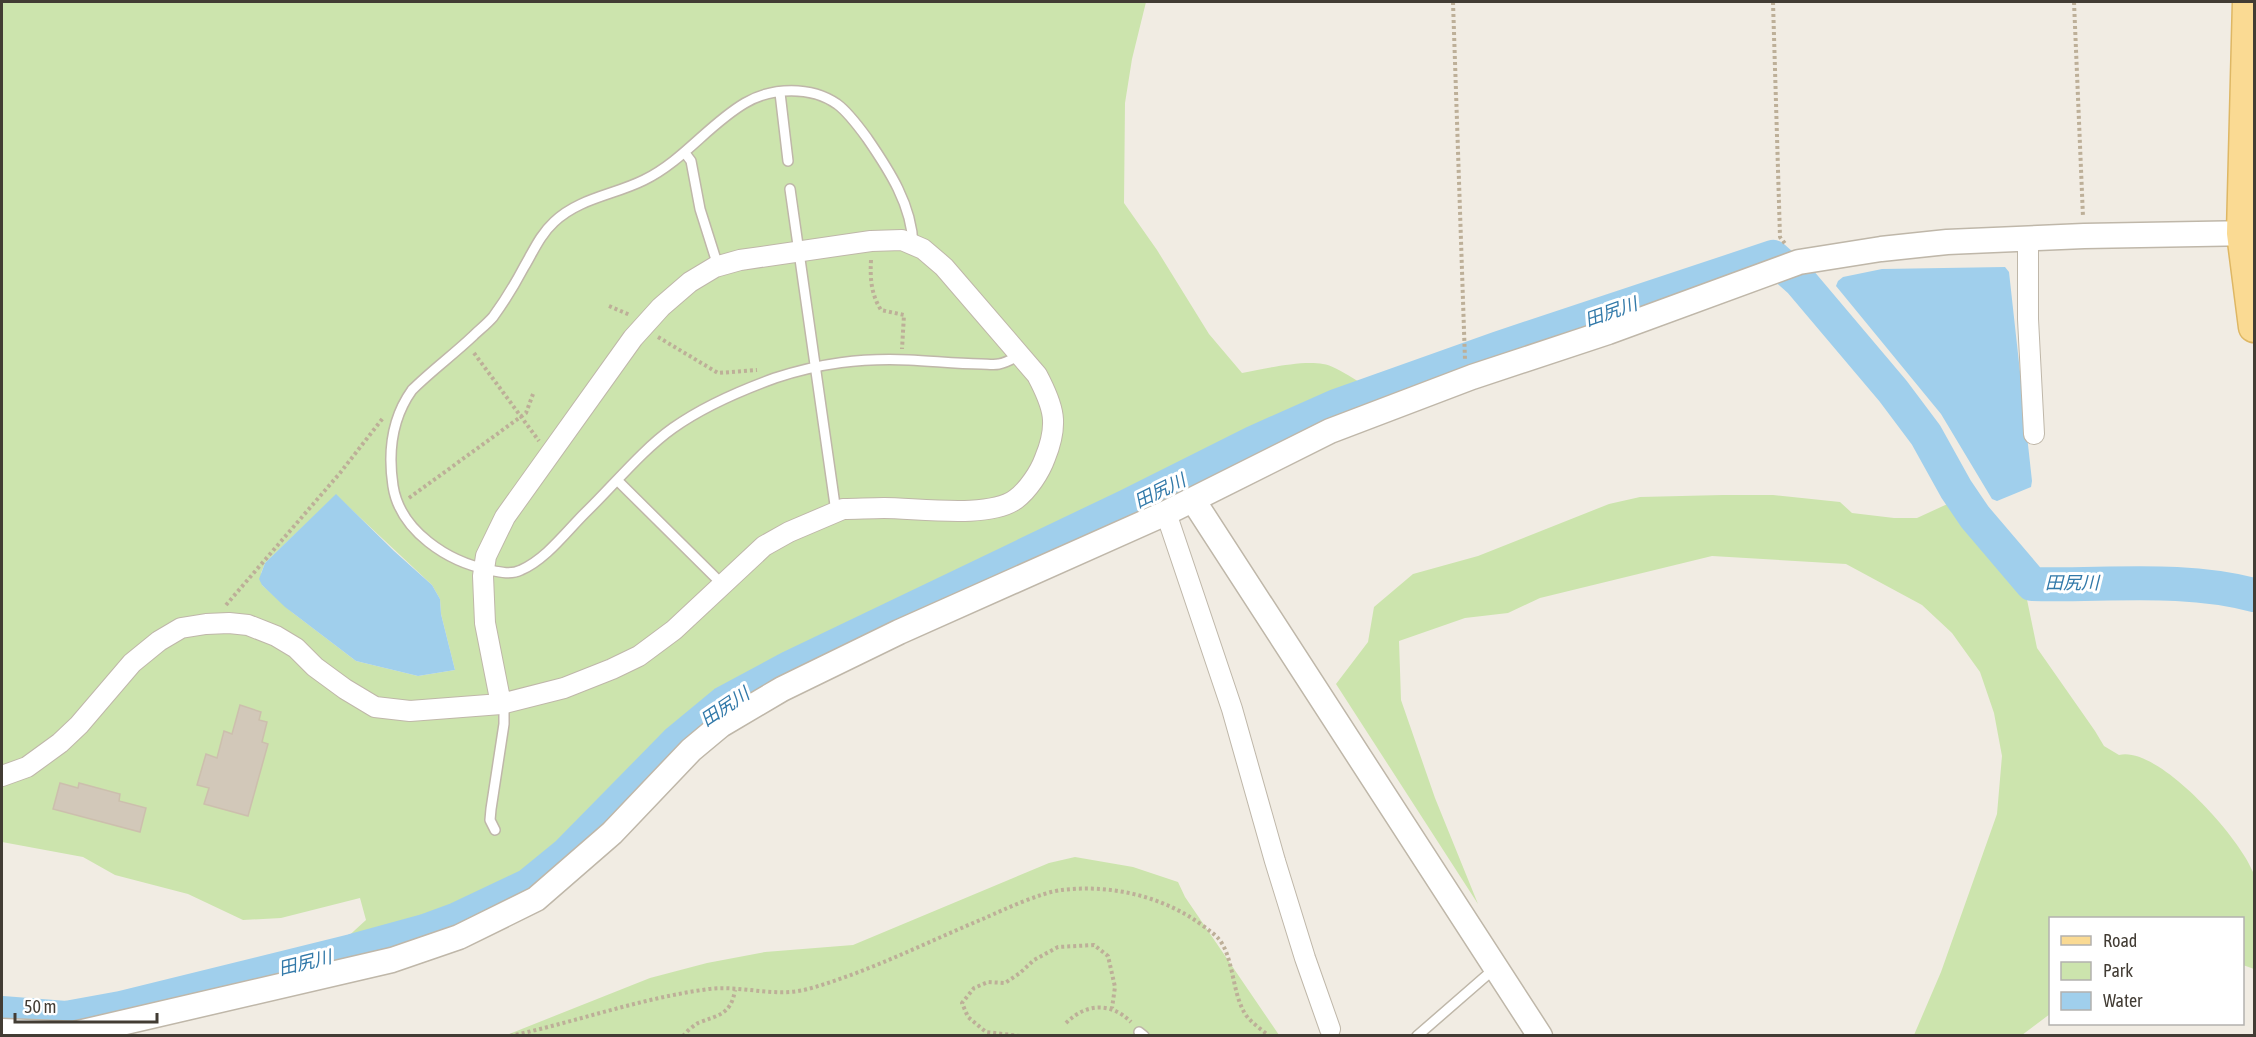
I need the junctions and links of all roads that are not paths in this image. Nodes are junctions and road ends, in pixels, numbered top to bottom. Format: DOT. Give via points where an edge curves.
graph roads {
  1 [pos="2248,2"];
  2 [pos="780,93"];
  3 [pos="685,153"];
  4 [pos="788,160"];
  5 [pos="790,189"];
  6 [pos="2248,233"];
  7 [pos="2028,239"];
  8 [pos="914,245"];
  9 [pos="798,252"];
  10 [pos="718,266"];
  11 [pos="2254,327"];
  12 [pos="1020,355"];
  13 [pos="815,365"];
  14 [pos="2034,434"];
  15 [pos="618,481"];
  16 [pos="1193,500"];
  17 [pos="836,512"];
  18 [pos="1166,513"];
  19 [pos="484,569"];
  20 [pos="722,584"];
  21 [pos="502,704"];
  22 [pos="2,776"];
  23 [pos="495,830"];
  24 [pos="1496,968"];
  25 [pos="1330,1029"];
  26 [pos="2,1031"];
  27 [pos="1417,1035"];
  28 [pos="1540,1035"];
  1 -- 6 [label="main road"];
  2 -- 3 [label="lane" via="747,102"];
  2 -- 4 [label="lane"];
  2 -- 8 [label="lane" via="797,90 820,96 838,105 863,133 908,210"];
  3 -- 10 [label="lane" via="691,161 700,209"];
  3 -- 19 [label="lane" via="645,180 583,203 555,222 541,235 492,318 408,396 392,439 393,489 400,505 436,550"];
  5 -- 9 [label="lane"];
  6 -- 7 [label="street"];
  6 -- 11 [label="main road"];
  7 -- 14 [label="street"];
  7 -- 16 [label="street" via="1947,242 1799,262 1330,431"];
  8 -- 9 [label="street" via="902,240 871,241"];
  8 -- 12 [label="street" via="944,267"];
  9 -- 10 [label="street"];
  9 -- 13 [label="lane"];
  10 -- 19 [label="street" via="690,282 643,327 505,517 486,556"];
  12 -- 13 [label="lane" via="999,364 874,359"];
  12 -- 17 [label="street" via="1037,375 1054,415 1053,439 1043,464 1016,500 994,509 885,508"];
  13 -- 15 [label="lane" via="735,393 673,428"];
  13 -- 17 [label="lane"];
  15 -- 19 [label="lane" via="532,565 517,572"];
  15 -- 20 [label="lane"];
  16 -- 18 [label="street"];
  16 -- 24 [label="street"];
  17 -- 20 [label="street" via="764,546"];
  18 -- 25 [label="street" via="1232,709 1275,861"];
  18 -- 26 [label="street" via="888,637 754,705 691,750 612,833 536,899 459,937 392,960 74,1034"];
  19 -- 21 [label="street" via="485,623"];
  20 -- 21 [label="street" via="674,630 639,656 564,688"];
  21 -- 22 [label="street" via="410,711 375,706 345,689 276,636 248,625 214,623 182,628 159,641 132,663 60,743 27,766"];
  21 -- 23 [label="lane" via="504,724 490,809"];
  24 -- 27 [label="lane"];
  24 -- 28 [label="street"];
}
